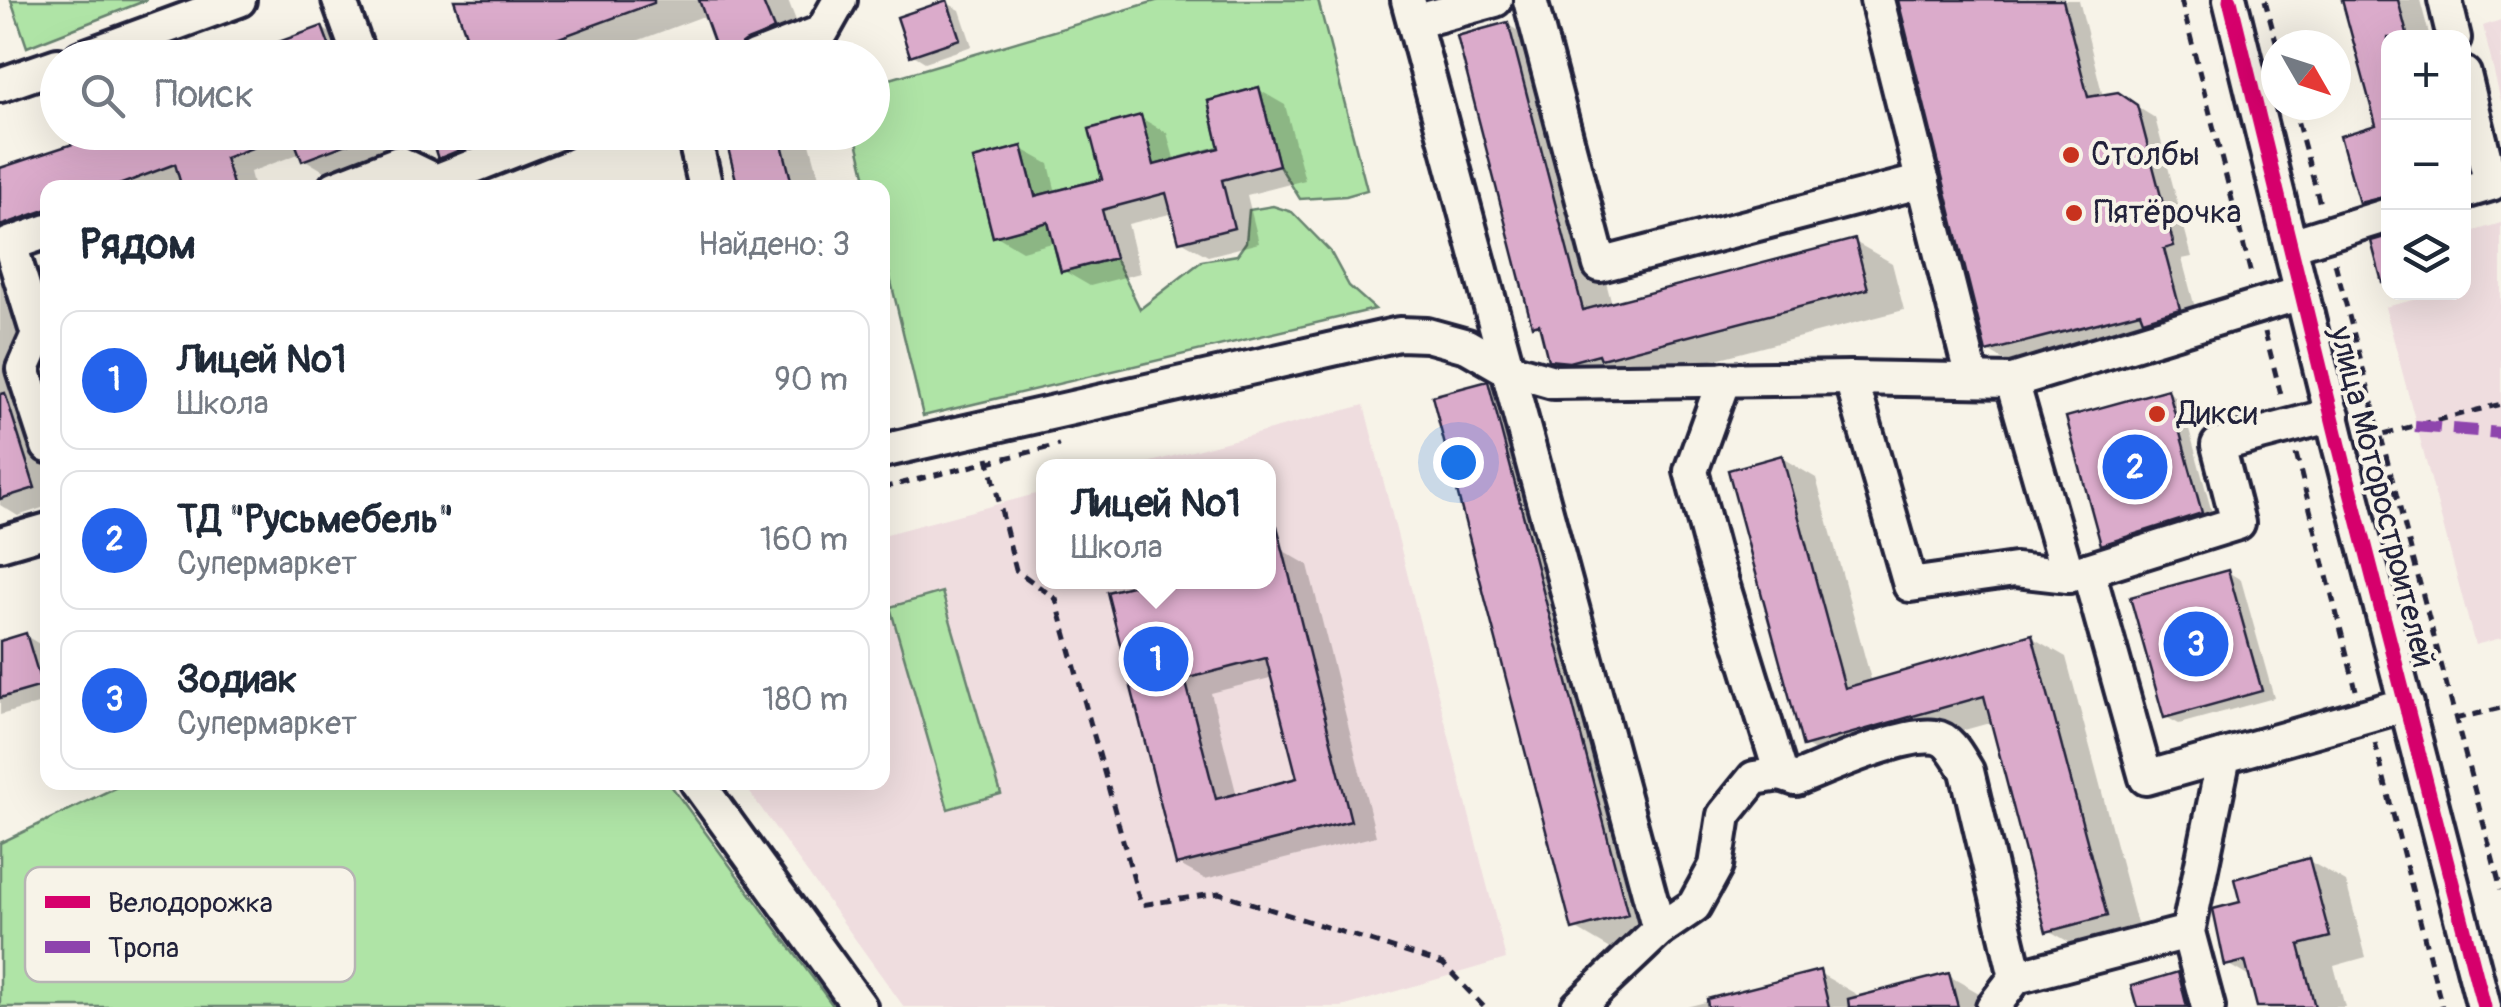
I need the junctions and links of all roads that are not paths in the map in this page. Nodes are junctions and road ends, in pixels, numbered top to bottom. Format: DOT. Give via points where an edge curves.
graph roads {
  1 [pos="239,0"];
  2 [pos="339,0"];
  3 [pos="840,0"];
  4 [pos="1495,0"];
  5 [pos="1530,0"];
  6 [pos="1877,0"];
  7 [pos="2230,0"];
  8 [pos="2445,0"];
  9 [pos="1411,11"];
  10 [pos="2452,30"];
  11 [pos="130,40"];
  12 [pos="353,40"];
  13 [pos="801,40"];
  14 [pos="40,72"];
  15 [pos="0,85"];
  16 [pos="2471,103"];
  17 [pos="390,150"];
  18 [pos="396,150"];
  19 [pos="514,150"];
  20 [pos="697,150"];
  21 [pos="346,180"];
  22 [pos="436,180"];
  23 [pos="436,180"];
  24 [pos="704,180"];
  25 [pos="1924,181"];
  26 [pos="2471,190"];
  27 [pos="2381,218"];
  28 [pos="40,234"];
  29 [pos="2291,246"];
  30 [pos="2301,293"];
  31 [pos="1507,369"];
  32 [pos="1851,378"];
  33 [pos="1972,378"];
  34 [pos="1724,379"];
  35 [pos="2012,381"];
  36 [pos="2332,415"];
  37 [pos="40,421"];
  38 [pos="890,449"];
  39 [pos="40,532"];
  40 [pos="0,544"];
  41 [pos="2078,573"];
  42 [pos="2408,704"];
  43 [pos="2224,756"];
  44 [pos="1781,774"];
  45 [pos="704,790"];
  46 [pos="1659,930"];
  47 [pos="2188,932"];
  48 [pos="2016,977"];
  49 [pos="860,1007"];
  50 [pos="1578,1007"];
  51 [pos="1992,1007"];
  52 [pos="2208,1007"];
  53 [pos="2484,1007"];
  1 -- 11 [label="street"];
  2 -- 12 [label="street"];
  3 -- 13 [label="street" via="822,32"];
  4 -- 9 [label="street"];
  5 -- 25 [label="street" via="1600,265"];
  6 -- 25 [label="street"];
  7 -- 29 [label="street, улица Моторостроителей"];
  8 -- 10 [label="street"];
  9 -- 31 [label="street"];
  14 -- 15 [label="street"];
  16 -- 26 [label="street" via="2491,184"];
  17 -- 21 [label="street"];
  18 -- 22 [label="street"];
  19 -- 23 [label="street"];
  20 -- 24 [label="street"];
  25 -- 33 [label="street"];
  27 -- 29 [label="street"];
  28 -- 37 [label="street" via="10,244 38,335 23,369"];
  29 -- 30 [label="street, улица Моторостроителей"];
  30 -- 35 [label="street"];
  30 -- 36 [label="street, улица Моторостроителей"];
  31 -- 34 [label="street" via="1553,382"];
  31 -- 38 [label="street" via="1467,346 1398,334"];
  31 -- 46 [label="street"];
  32 -- 33 [label="street"];
  32 -- 34 [label="street"];
  32 -- 41 [label="street" via="1910,585 2015,570"];
  33 -- 35 [label="street"];
  34 -- 44 [label="street" via="1691,470"];
  35 -- 41 [label="street"];
  36 -- 41 [label="street" via="2218,445 2238,523"];
  36 -- 42 [label="street, улица Моторостроителей"];
  39 -- 40 [label="street"];
  41 -- 43 [label="street" via="2146,778"];
  42 -- 43 [label="street"];
  42 -- 53 [label="street, улица Моторостроителей"];
  43 -- 47 [label="street"];
  44 -- 46 [label="street" via="1754,778 1724,815 1716,866 1694,906"];
  44 -- 48 [label="street" via="1796,779 1897,742 1935,737 1950,744 1967,771"];
  45 -- 49 [label="street"];
  46 -- 50 [label="street"];
  47 -- 48 [label="street"];
  47 -- 52 [label="street"];
  48 -- 51 [label="street"];
}
